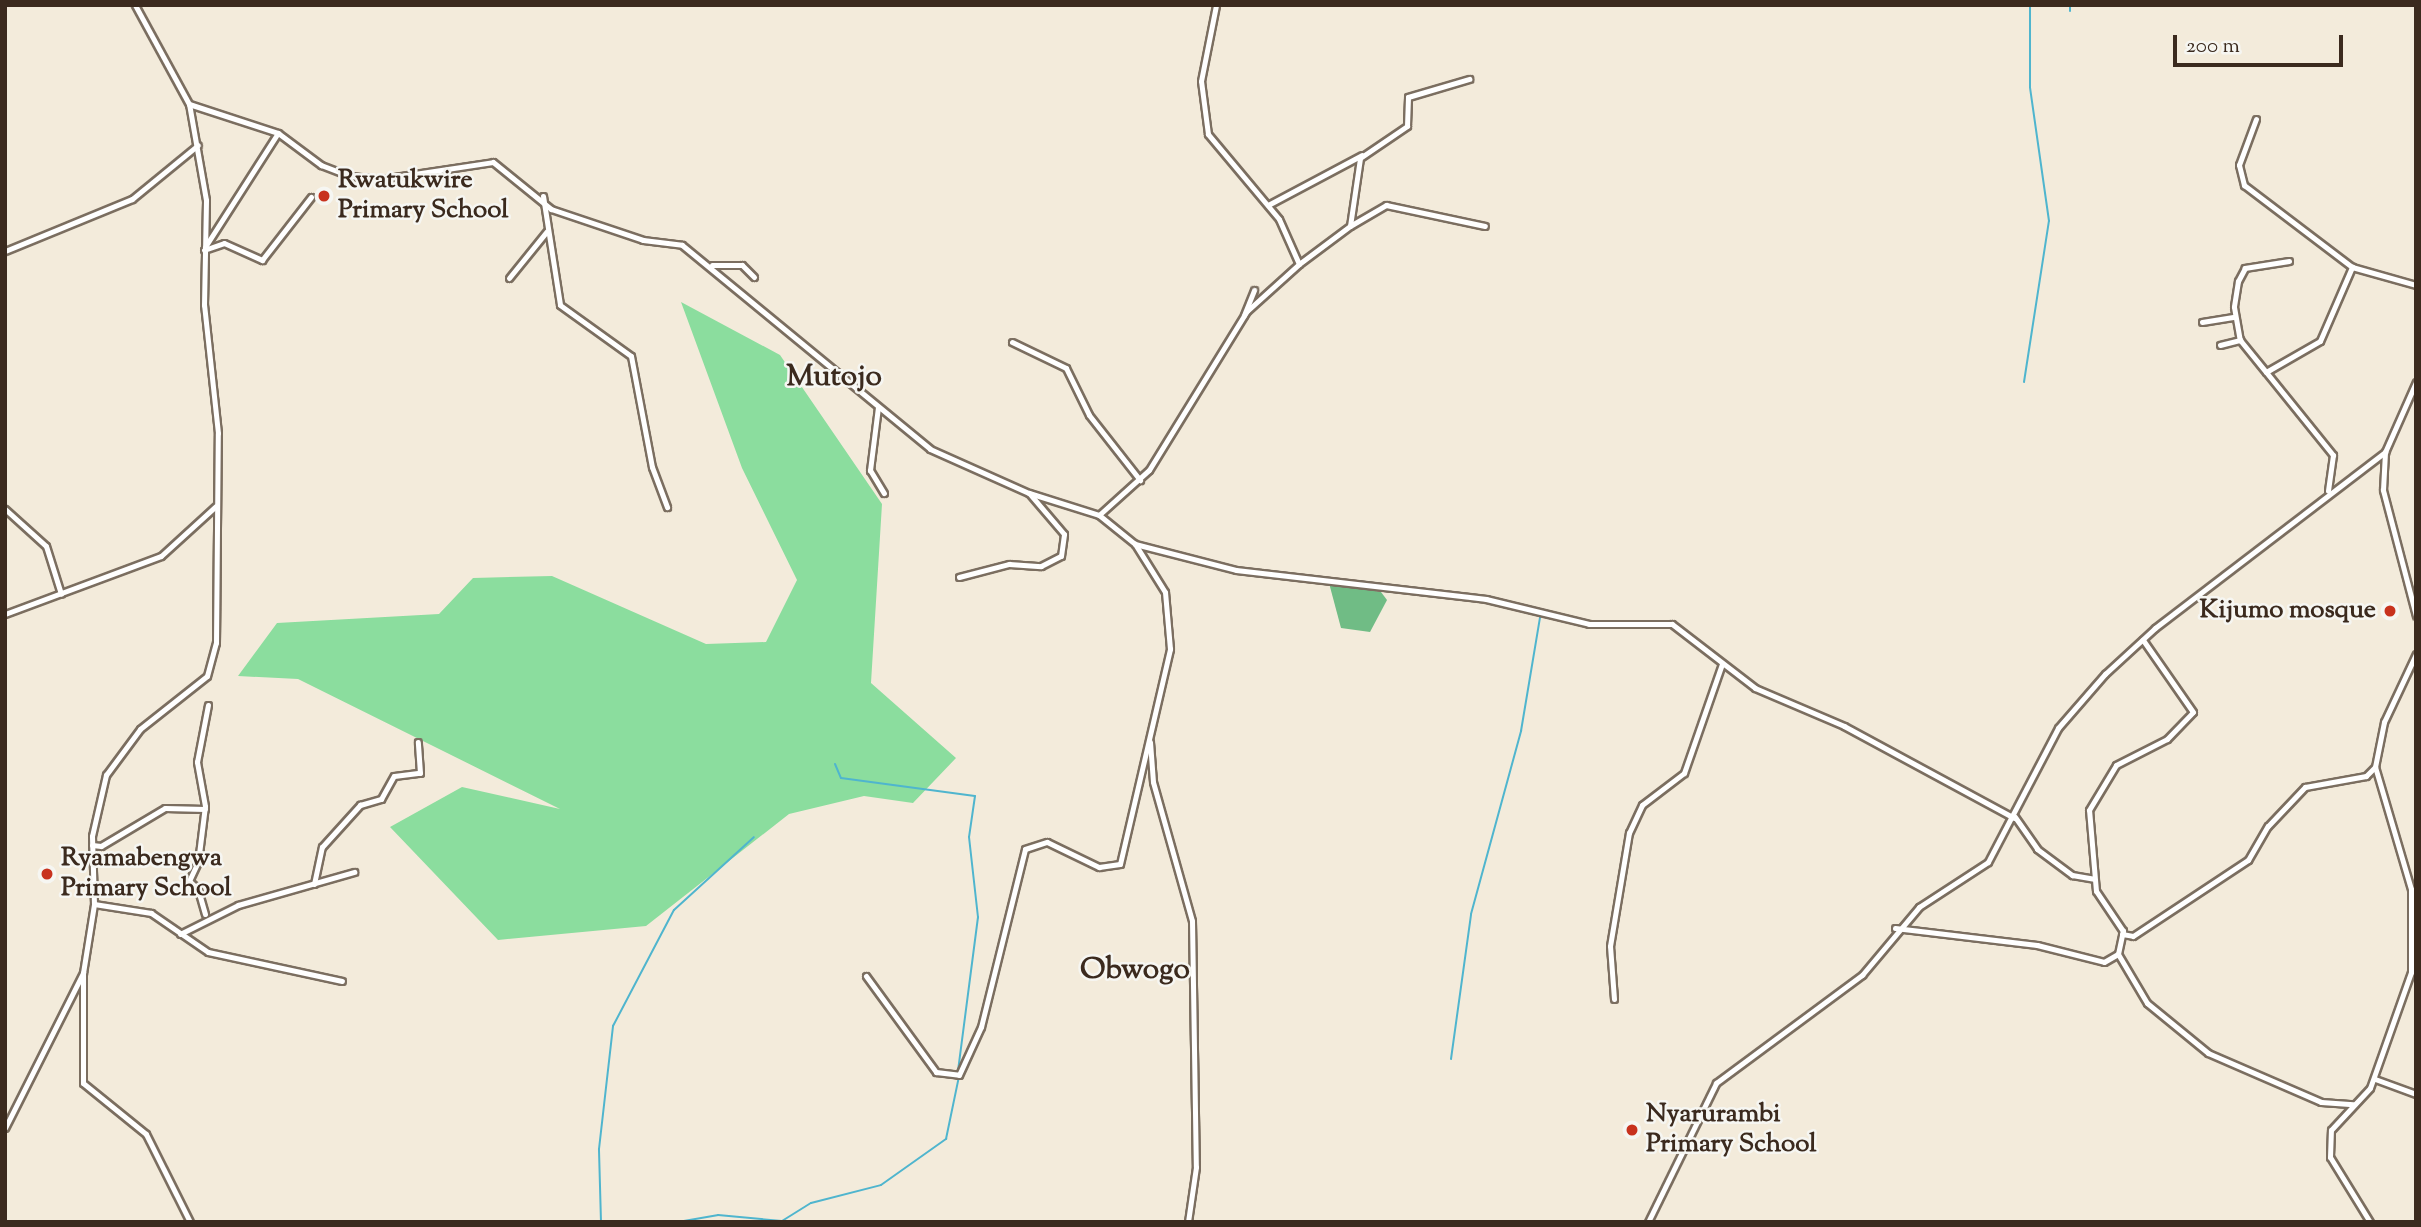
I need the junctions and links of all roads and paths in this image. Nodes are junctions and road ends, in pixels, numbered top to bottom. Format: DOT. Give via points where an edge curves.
graph roads {
  1 [pos="135,5"];
  2 [pos="1216,5"];
  3 [pos="1469,79"];
  4 [pos="189,104"];
  5 [pos="2256,119"];
  6 [pos="278,134"];
  7 [pos="198,145"];
  8 [pos="1362,155"];
  9 [pos="542,196"];
  10 [pos="311,197"];
  11 [pos="1267,205"];
  12 [pos="1350,226"];
  13 [pos="1485,226"];
  14 [pos="547,231"];
  15 [pos="204,250"];
  16 [pos="5,251"];
  17 [pos="2289,261"];
  18 [pos="1299,264"];
  19 [pos="712,265"];
  20 [pos="2351,267"];
  21 [pos="509,278"];
  22 [pos="754,278"];
  23 [pos="2416,285"];
  24 [pos="1254,290"];
  25 [pos="1244,315"];
  26 [pos="2235,317"];
  27 [pos="2202,322"];
  28 [pos="2240,340"];
  29 [pos="1012,342"];
  30 [pos="2220,345"];
  31 [pos="2266,372"];
  32 [pos="2416,382"];
  33 [pos="878,407"];
  34 [pos="2385,452"];
  35 [pos="1140,480"];
  36 [pos="2328,491"];
  37 [pos="884,493"];
  38 [pos="1029,493"];
  39 [pos="216,506"];
  40 [pos="667,507"];
  41 [pos="5,509"];
  42 [pos="1099,514"];
  43 [pos="1135,544"];
  44 [pos="959,577"];
  45 [pos="61,594"];
  46 [pos="5,614"];
  47 [pos="2416,616"];
  48 [pos="2143,640"];
  49 [pos="2416,654"];
  50 [pos="1722,664"];
  51 [pos="208,705"];
  52 [pos="1150,740"];
  53 [pos="418,742"];
  54 [pos="2375,767"];
  55 [pos="205,809"];
  56 [pos="2014,815"];
  57 [pos="92,845"];
  58 [pos="354,872"];
  59 [pos="2094,878"];
  60 [pos="314,884"];
  61 [pos="94,904"];
  62 [pos="205,914"];
  63 [pos="1895,929"];
  64 [pos="180,934"];
  65 [pos="2122,934"];
  66 [pos="2118,954"];
  67 [pos="83,973"];
  68 [pos="866,976"];
  69 [pos="342,981"];
  70 [pos="1614,999"];
  71 [pos="2375,1079"];
  72 [pos="2416,1094"];
  73 [pos="2353,1104"];
  74 [pos="5,1128"];
  75 [pos="190,1222"];
  76 [pos="1188,1222"];
  77 [pos="1648,1222"];
  78 [pos="2370,1222"];
  1 -- 4 [label="street"];
  2 -- 11 [label="street" via="1201,81 1206,124"];
  3 -- 8 [label="street" via="1413,92 1407,126"];
  4 -- 6 [label="street"];
  4 -- 7 [label="street"];
  5 -- 20 [label="street" via="2239,165 2245,186"];
  6 -- 9 [label="street" via="321,165 349,176 381,179 493,162"];
  6 -- 15 [label="street" via="216,221"];
  7 -- 15 [label="street"];
  7 -- 16 [label="street" via="132,199"];
  8 -- 11 [label="street"];
  8 -- 12 [label="street"];
  9 -- 14 [label="street"];
  9 -- 19 [label="street" via="551,209 643,240 682,245"];
  10 -- 15 [label="street" via="262,260 224,243"];
  11 -- 18 [label="street" via="1293,242"];
  12 -- 13 [label="street" via="1386,205"];
  12 -- 18 [label="street"];
  14 -- 21 [label="street"];
  14 -- 40 [label="street" via="560,305 631,356 652,467"];
  15 -- 39 [label="street" via="217,408"];
  17 -- 26 [label="street" via="2242,271"];
  18 -- 25 [label="street"];
  19 -- 22 [label="street" via="742,265"];
  19 -- 33 [label="street"];
  20 -- 23 [label="street"];
  20 -- 31 [label="street" via="2320,341"];
  24 -- 25 [label="street"];
  25 -- 35 [label="street" via="1168,446"];
  26 -- 27 [label="street"];
  26 -- 28 [label="street"];
  28 -- 30 [label="street"];
  28 -- 31 [label="street"];
  29 -- 35 [label="street" via="1066,368 1089,415"];
  31 -- 36 [label="street" via="2333,455"];
  32 -- 34 [label="street"];
  33 -- 37 [label="street" via="870,470"];
  33 -- 38 [label="street" via="930,449"];
  34 -- 36 [label="street"];
  34 -- 47 [label="street" via="2383,490"];
  35 -- 42 [label="street"];
  36 -- 48 [label="street"];
  38 -- 42 [label="street"];
  38 -- 44 [label="street" via="1064,534 1061,556 1041,566 1009,564"];
  39 -- 45 [label="street" via="173,550"];
  39 -- 57 [label="street" via="211,669 119,752 102,786"];
  41 -- 45 [label="street" via="46,546"];
  42 -- 43 [label="street"];
  43 -- 50 [label="street" via="1236,569 1486,599 1589,624 1659,620 1690,633"];
  43 -- 52 [label="street" via="1157,574 1169,613 1169,670"];
  45 -- 46 [label="street"];
  48 -- 56 [label="street" via="2058,729"];
  48 -- 59 [label="street" via="2193,712 2167,739 2116,765 2094,799 2089,818"];
  49 -- 54 [label="street" via="2384,722"];
  50 -- 56 [label="street" via="1755,688 1844,726"];
  50 -- 70 [label="street" via="1684,774 1642,805 1629,833 1610,946"];
  51 -- 55 [label="street" via="197,762"];
  52 -- 68 [label="street" via="1120,864 1099,867 1047,842 1020,855 981,1027 962,1073 936,1072"];
  52 -- 76 [label="street" via="1153,782 1192,922 1196,1158"];
  53 -- 60 [label="street" via="419,773 398,774 386,782 381,799 360,805 322,847"];
  54 -- 65 [label="street" via="2366,776 2305,787 2268,826 2248,860 2133,936"];
  54 -- 71 [label="street" via="2408,873 2413,944 2411,972"];
  55 -- 57 [label="street" via="165,808 101,846"];
  55 -- 62 [label="street" via="198,862 188,881 198,889"];
  56 -- 59 [label="street" via="2037,849 2072,875"];
  56 -- 63 [label="street" via="1972,876"];
  57 -- 61 [label="street"];
  58 -- 60 [label="street"];
  59 -- 65 [label="street"];
  60 -- 64 [label="street" via="238,905"];
  61 -- 64 [label="street" via="151,913"];
  61 -- 67 [label="street"];
  63 -- 66 [label="street" via="2036,945 2104,962"];
  63 -- 77 [label="street" via="1861,975 1716,1083"];
  64 -- 69 [label="street" via="208,952"];
  65 -- 66 [label="street"];
  66 -- 73 [label="street" via="2147,1003 2198,1047 2313,1100"];
  67 -- 74 [label="street"];
  67 -- 75 [label="street" via="83,1083 146,1135"];
  71 -- 72 [label="street"];
  71 -- 73 [label="street"];
  73 -- 78 [label="street" via="2331,1130 2330,1157"];
}
